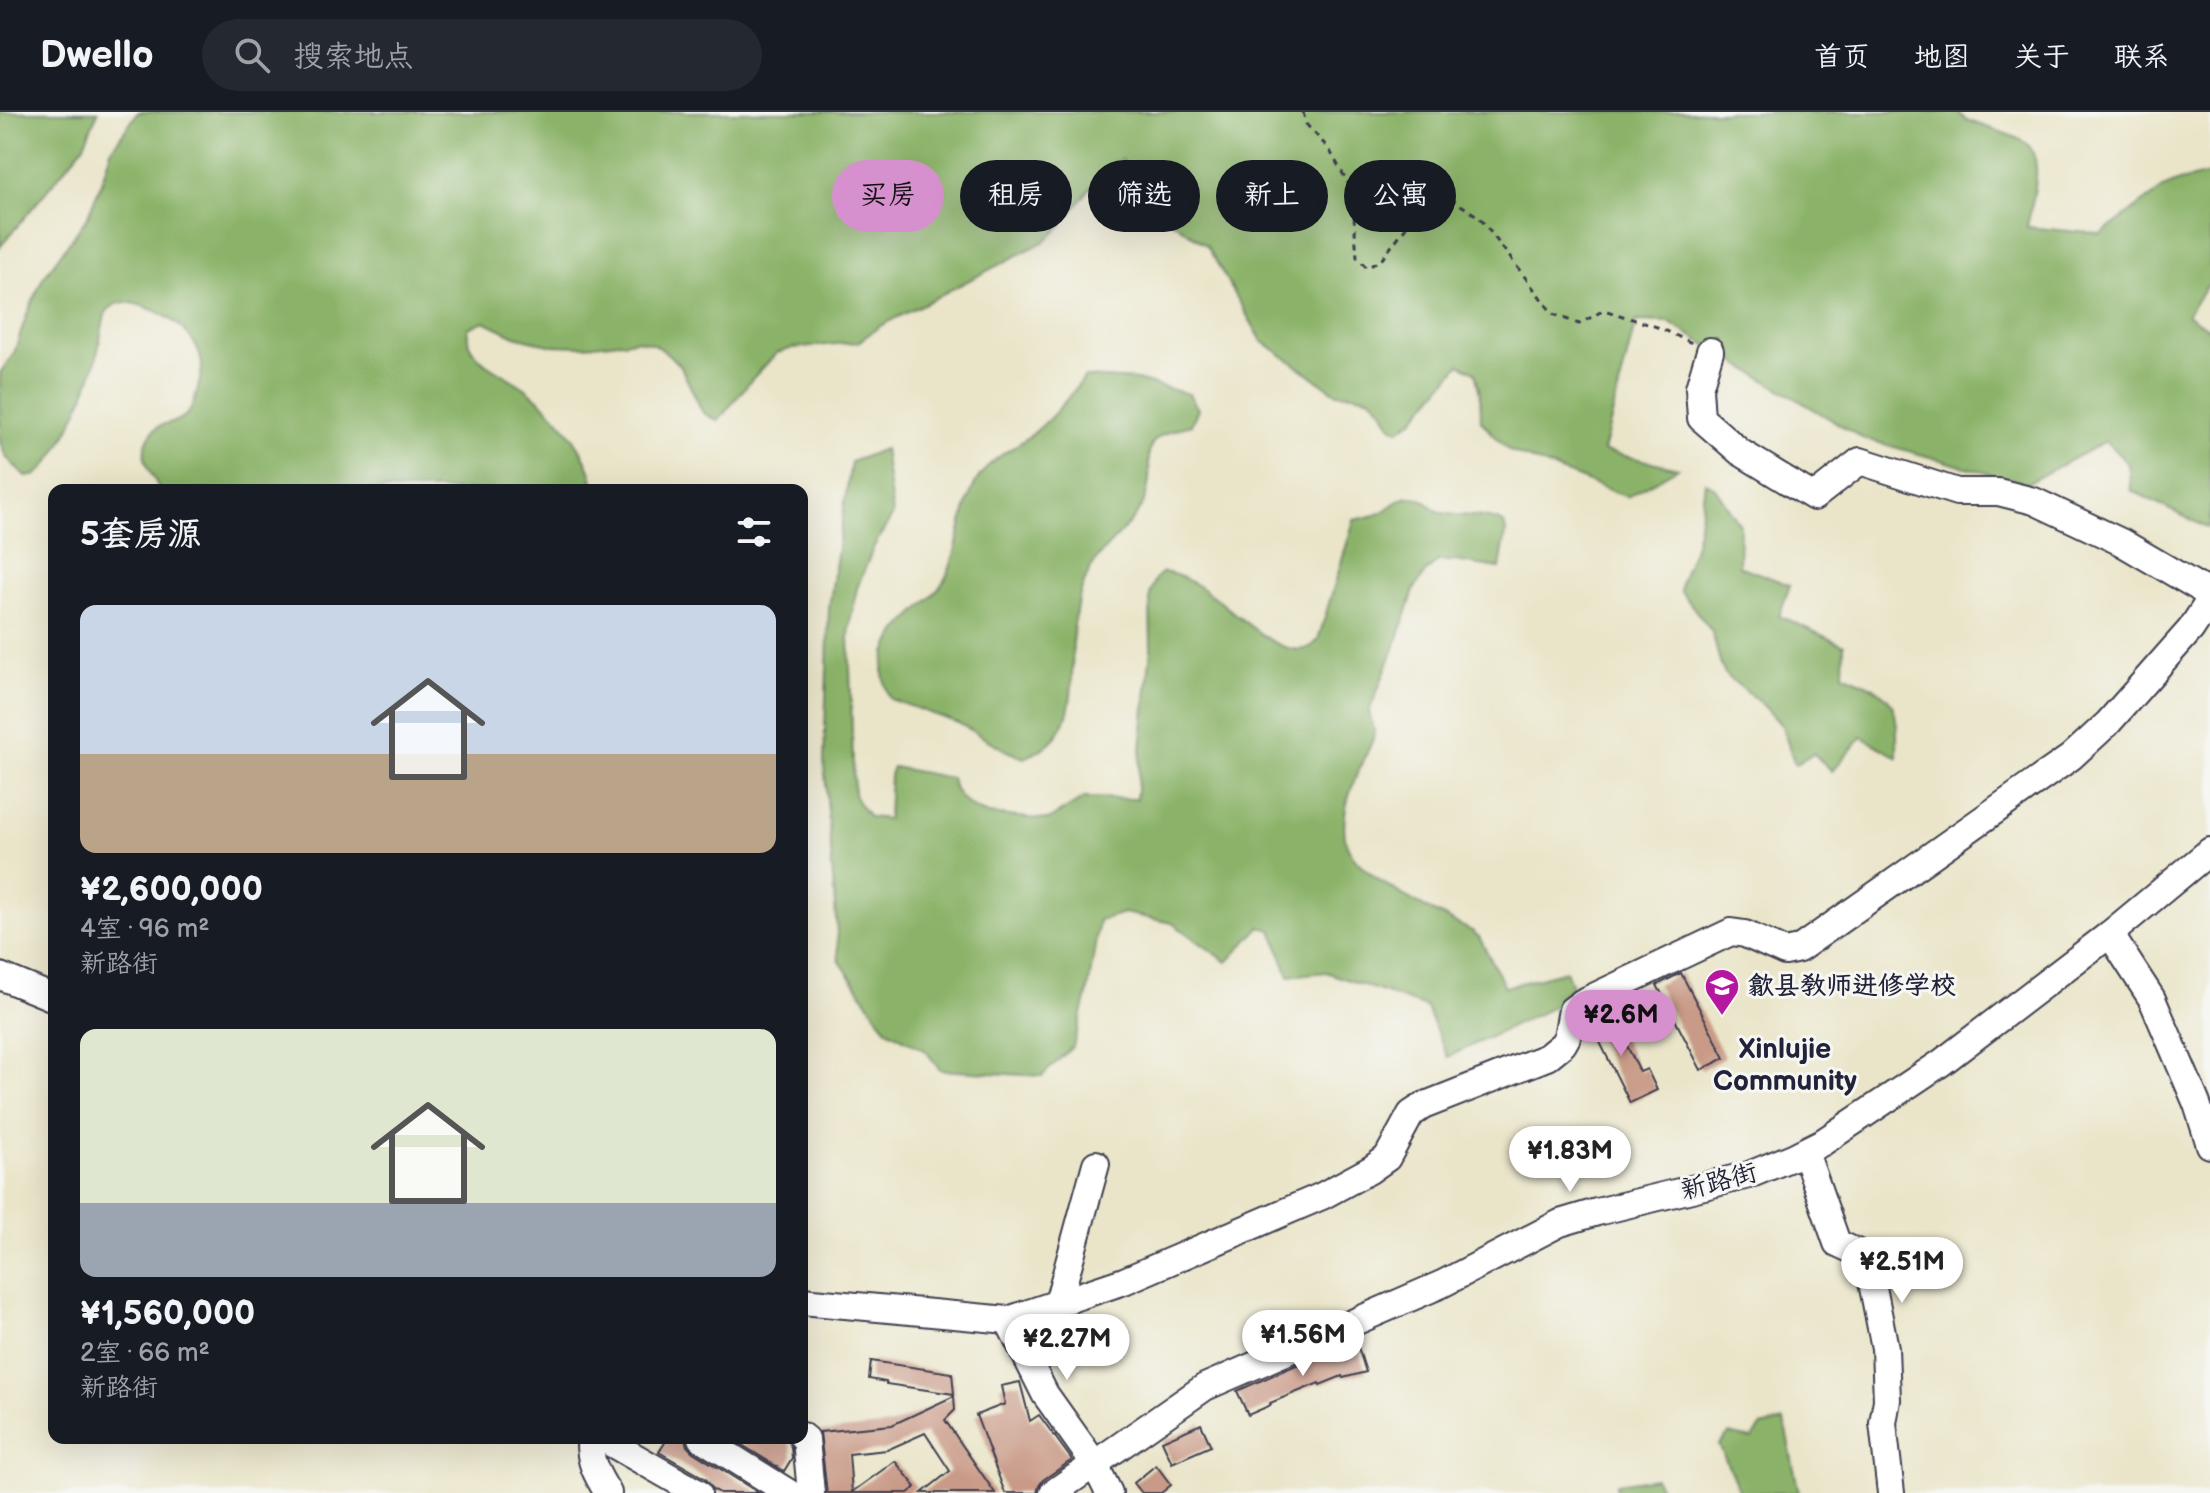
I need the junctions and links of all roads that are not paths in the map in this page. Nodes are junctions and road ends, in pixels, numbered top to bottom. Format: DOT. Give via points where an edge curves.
graph roads {
  1 [pos="1710,351"];
  2 [pos="2210,599"];
  3 [pos="2210,851"];
  4 [pos="2110,934"];
  5 [pos="0,976"];
  6 [pos="48,996"];
  7 [pos="2210,1145"];
  8 [pos="1805,1152"];
  9 [pos="1096,1164"];
  10 [pos="808,1302"];
  11 [pos="1058,1303"];
  12 [pos="1008,1320"];
  13 [pos="600,1444"];
  14 [pos="615,1444"];
  15 [pos="711,1444"];
  16 [pos="806,1444"];
  17 [pos="1094,1463"];
  18 [pos="608,1493"];
  19 [pos="698,1493"];
  20 [pos="789,1493"];
  21 [pos="811,1493"];
  22 [pos="1053,1493"];
  23 [pos="1109,1493"];
  24 [pos="1891,1493"];
  1 -- 2 [label="street" via="1699,388 1701,418 1740,452 1814,497 1860,461 1957,492 1998,492 2034,501 2121,542"];
  2 -- 11 [label="street" via="2191,629 2071,757 1799,949 1785,952 1731,932 1583,1002 1572,1010 1559,1049 1423,1106 1411,1114 1391,1152 1370,1170 1281,1215"];
  3 -- 4 [label="street, 新路街"];
  4 -- 7 [label="street" via="2152,999"];
  4 -- 8 [label="street, 新路街" via="1941,1063"];
  5 -- 6 [label="street"];
  8 -- 17 [label="street, 新路街" via="1725,1182 1560,1223 1442,1284 1205,1387"];
  8 -- 24 [label="street" via="1837,1243 1867,1257 1885,1348 1883,1423"];
  9 -- 11 [label="street"];
  10 -- 12 [label="street"];
  11 -- 12 [label="street"];
  12 -- 17 [label="street" via="1045,1394"];
  13 -- 18 [label="street" via="589,1453"];
  14 -- 19 [label="street"];
  15 -- 20 [label="street"];
  16 -- 21 [label="street"];
  17 -- 22 [label="street, 新路街"];
  17 -- 23 [label="street"];
}
